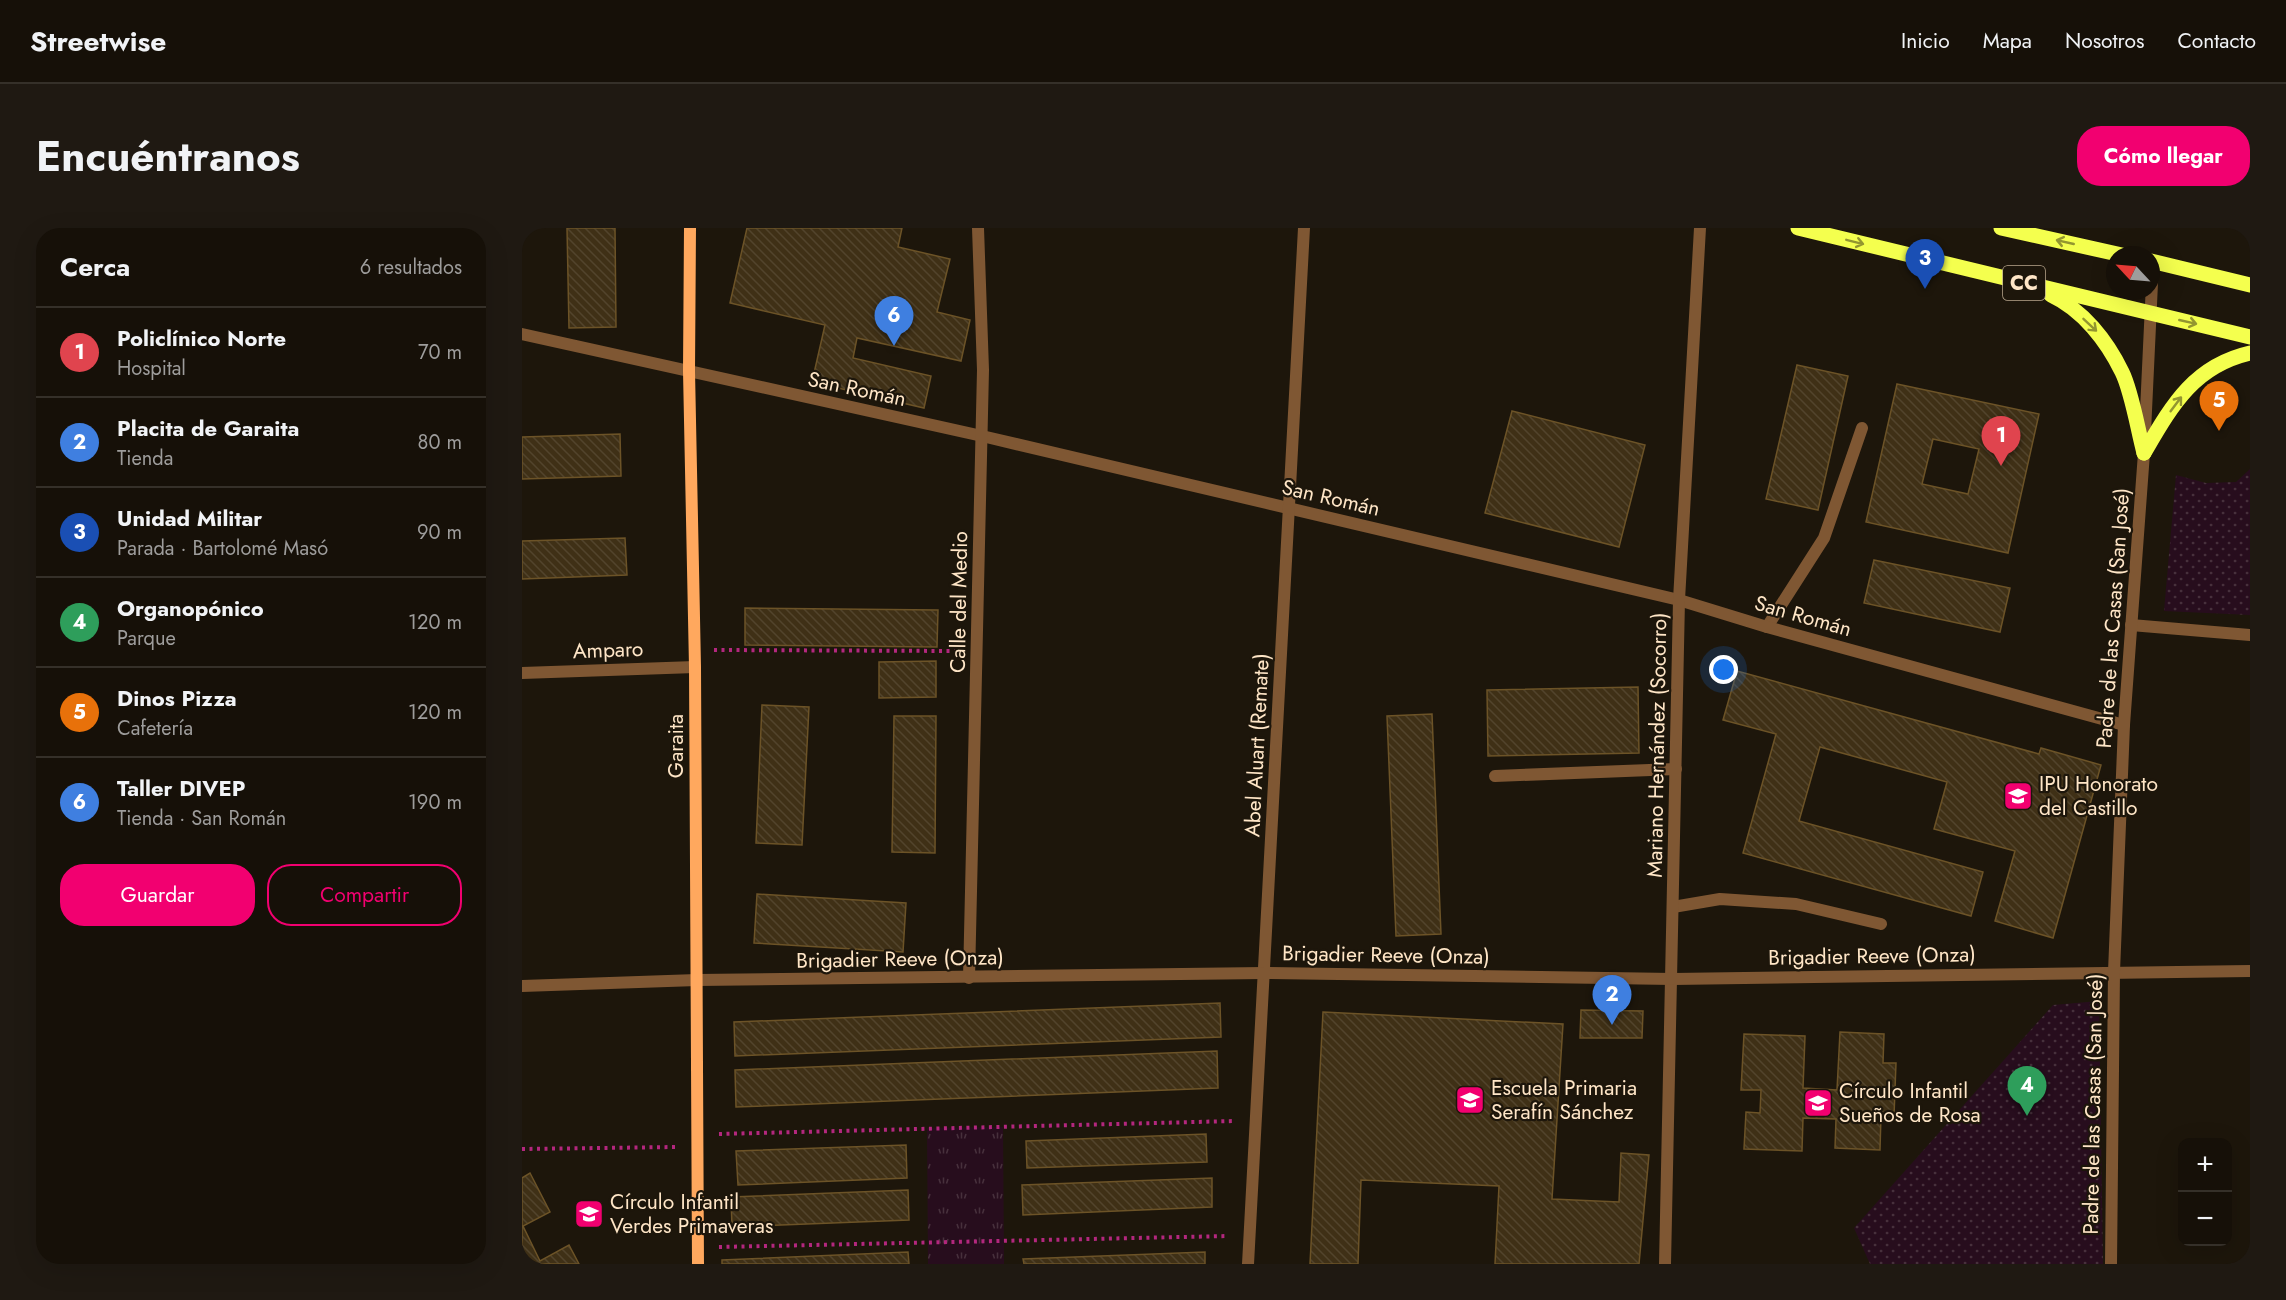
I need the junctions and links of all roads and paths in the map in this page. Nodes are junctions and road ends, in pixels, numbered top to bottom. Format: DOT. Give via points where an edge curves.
graph roads {
  1 [pos="690,228"];
  2 [pos="978,228"];
  3 [pos="1304,228"];
  4 [pos="1700,228"];
  5 [pos="1798,228"];
  6 [pos="2001,228"];
  7 [pos="2106,251"];
  8 [pos="2160,264"];
  9 [pos="2024,283"];
  10 [pos="2250,285"];
  11 [pos="2151,300"];
  12 [pos="2150,313"];
  13 [pos="522,334"];
  14 [pos="2250,337"];
  15 [pos="2250,353"];
  16 [pos="688,371"];
  17 [pos="1862,428"];
  18 [pos="982,436"];
  19 [pos="2144,453"];
  20 [pos="1289,508"];
  21 [pos="1679,600"];
  22 [pos="2131,625"];
  23 [pos="1767,627"];
  24 [pos="2250,636"];
  25 [pos="695,650"];
  26 [pos="977,651"];
  27 [pos="695,667"];
  28 [pos="522,673"];
  29 [pos="2124,725"];
  30 [pos="1676,769"];
  31 [pos="1495,776"];
  32 [pos="1673,907"];
  33 [pos="1881,924"];
  34 [pos="2250,970"];
  35 [pos="2114,972"];
  36 [pos="1264,973"];
  37 [pos="969,978"];
  38 [pos="1673,979"];
  39 [pos="697,980"];
  40 [pos="522,986"];
  41 [pos="1256,1121"];
  42 [pos="698,1141"];
  43 [pos="522,1149"];
  44 [pos="1250,1236"];
  45 [pos="698,1248"];
  46 [pos="698,1264"];
  47 [pos="1248,1264"];
  48 [pos="1665,1264"];
  49 [pos="2111,1264"];
  1 -- 16 [label="main road, Garaita"];
  2 -- 18 [label="street, Calle del Medio"];
  3 -- 20 [label="street, Abel Aluart (Remate)"];
  4 -- 21 [label="street, Mariano Hernández (Socorro)"];
  5 -- 9 [label="main road, CC, one-way"];
  7 -- 6 [label="main road, CC, one-way"];
  8 -- 10 [label="main road"];
  9 -- 12 [label="main road, CC"];
  9 -- 19 [label="main road, one-way" via="2066,302 2098,333 2123,374"];
  11 -- 12 [label="street, Padre de las Casas (San José)"];
  12 -- 14 [label="main road, CC, one-way"];
  12 -- 19 [label="street, Padre de las Casas (San José)"];
  13 -- 16 [label="street, San Román"];
  19 -- 15 [label="main road, one-way" via="2193,380 2233,357"];
  16 -- 18 [label="street, San Román"];
  16 -- 25 [label="main road, Garaita"];
  17 -- 23 [label="street" via="1824,538"];
  18 -- 20 [label="street, San Román"];
  18 -- 26 [label="street, Calle del Medio"];
  19 -- 22 [label="street, Padre de las Casas (San José)"];
  20 -- 21 [label="street, San Román"];
  20 -- 36 [label="street, Abel Aluart (Remate)"];
  21 -- 23 [label="street, San Román"];
  21 -- 30 [label="street, Mariano Hernández (Socorro)"];
  22 -- 24 [label="street"];
  22 -- 29 [label="street, Padre de las Casas (San José)"];
  23 -- 29 [label="street, San Román"];
  25 -- 26 [label="path"];
  25 -- 27 [label="main road, Garaita"];
  26 -- 37 [label="street, Calle del Medio"];
  27 -- 28 [label="street, Amparo"];
  27 -- 39 [label="main road, Garaita"];
  29 -- 35 [label="street, Padre de las Casas (San José)"];
  30 -- 31 [label="street"];
  30 -- 32 [label="street, Mariano Hernández (Socorro)"];
  32 -- 33 [label="street" via="1720,899 1796,904"];
  32 -- 38 [label="street, Mariano Hernández (Socorro)"];
  34 -- 35 [label="street, Brigadier Reeve (Onza)"];
  35 -- 38 [label="street, Brigadier Reeve (Onza)"];
  35 -- 49 [label="street, Padre de las Casas (San José)"];
  36 -- 37 [label="street, Brigadier Reeve (Onza)"];
  36 -- 38 [label="street, Brigadier Reeve (Onza)"];
  36 -- 41 [label="street, Abel Aluart (Remate)"];
  37 -- 39 [label="street, Brigadier Reeve (Onza)"];
  38 -- 48 [label="street, Mariano Hernández (Socorro)"];
  39 -- 40 [label="street, Brigadier Reeve (Onza)"];
  39 -- 42 [label="main road, Garaita"];
  41 -- 42 [label="path"];
  41 -- 44 [label="street, Abel Aluart (Remate)"];
  42 -- 43 [label="path"];
  42 -- 45 [label="main road, Garaita"];
  44 -- 45 [label="path"];
  44 -- 47 [label="street, Abel Aluart (Remate)"];
  45 -- 46 [label="main road, Garaita"];
}
